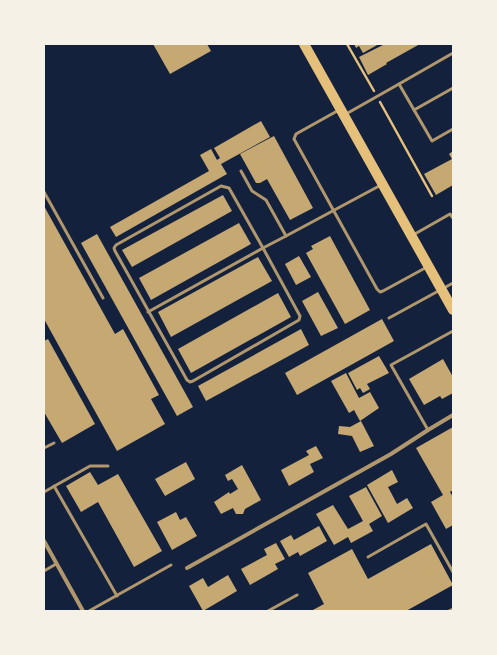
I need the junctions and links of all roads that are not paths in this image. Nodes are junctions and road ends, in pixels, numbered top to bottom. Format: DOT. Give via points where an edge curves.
graph roads {
  1 [pos="304,44"];
  2 [pos="453,53"];
  3 [pos="399,84"];
  4 [pos="453,88"];
  5 [pos="414,110"];
  6 [pos="343,112"];
  7 [pos="453,129"];
  8 [pos="241,171"];
  9 [pos="383,184"];
  10 [pos="44,192"];
  11 [pos="333,210"];
  12 [pos="453,218"];
  13 [pos="286,236"];
  14 [pos="412,236"];
  15 [pos="263,248"];
  16 [pos="429,266"];
  17 [pos="453,283"];
  18 [pos="441,289"];
  19 [pos="103,298"];
  20 [pos="453,310"];
  21 [pos="148,312"];
  22 [pos="389,318"];
  23 [pos="453,331"];
  24 [pos="453,415"];
  25 [pos="428,430"];
  26 [pos="54,443"];
  27 [pos="44,448"];
  28 [pos="108,466"];
  29 [pos="54,486"];
  30 [pos="44,492"];
  31 [pos="44,541"];
  32 [pos="368,557"];
  33 [pos="56,564"];
  34 [pos="171,565"];
  35 [pos="187,568"];
  36 [pos="44,571"];
  37 [pos="453,572"];
  38 [pos="297,595"];
  39 [pos="117,596"];
  40 [pos="453,609"];
  41 [pos="82,611"];
  42 [pos="90,611"];
  43 [pos="268,611"];
  44 [pos="449,611"];
  1 -- 6 [label="main road"];
  2 -- 3 [label="lane"];
  3 -- 5 [label="lane"];
  3 -- 6 [label="lane"];
  4 -- 5 [label="lane"];
  5 -- 7 [label="lane" via="432,141"];
  6 -- 9 [label="main road"];
  6 -- 11 [label="lane" via="294,136"];
  8 -- 13 [label="lane" via="252,191 266,200"];
  9 -- 11 [label="lane"];
  9 -- 14 [label="main road"];
  10 -- 19 [label="lane"];
  11 -- 13 [label="lane"];
  11 -- 16 [label="lane" via="380,292"];
  12 -- 14 [label="lane" via="450,214"];
  13 -- 15 [label="lane"];
  14 -- 16 [label="main road"];
  15 -- 21 [label="lane"];
  15 -- 21 [label="lane" via="229,188 221,186 114,248"];
  15 -- 21 [label="lane" via="300,316 299,320 193,381 187,380"];
  16 -- 18 [label="main road"];
  17 -- 18 [label="lane"];
  18 -- 20 [label="main road"];
  18 -- 22 [label="lane"];
  23 -- 25 [label="lane" via="391,365"];
  24 -- 25 [label="street"];
  25 -- 35 [label="street" via="391,454"];
  26 -- 27 [label="lane"];
  28 -- 29 [label="lane" via="90,466"];
  29 -- 30 [label="lane"];
  29 -- 39 [label="lane"];
  31 -- 33 [label="street"];
  32 -- 37 [label="lane" via="426,524"];
  33 -- 36 [label="lane"];
  33 -- 41 [label="street"];
  34 -- 39 [label="lane"];
  38 -- 43 [label="lane"];
  39 -- 42 [label="lane"];
  40 -- 44 [label="lane"];
}
